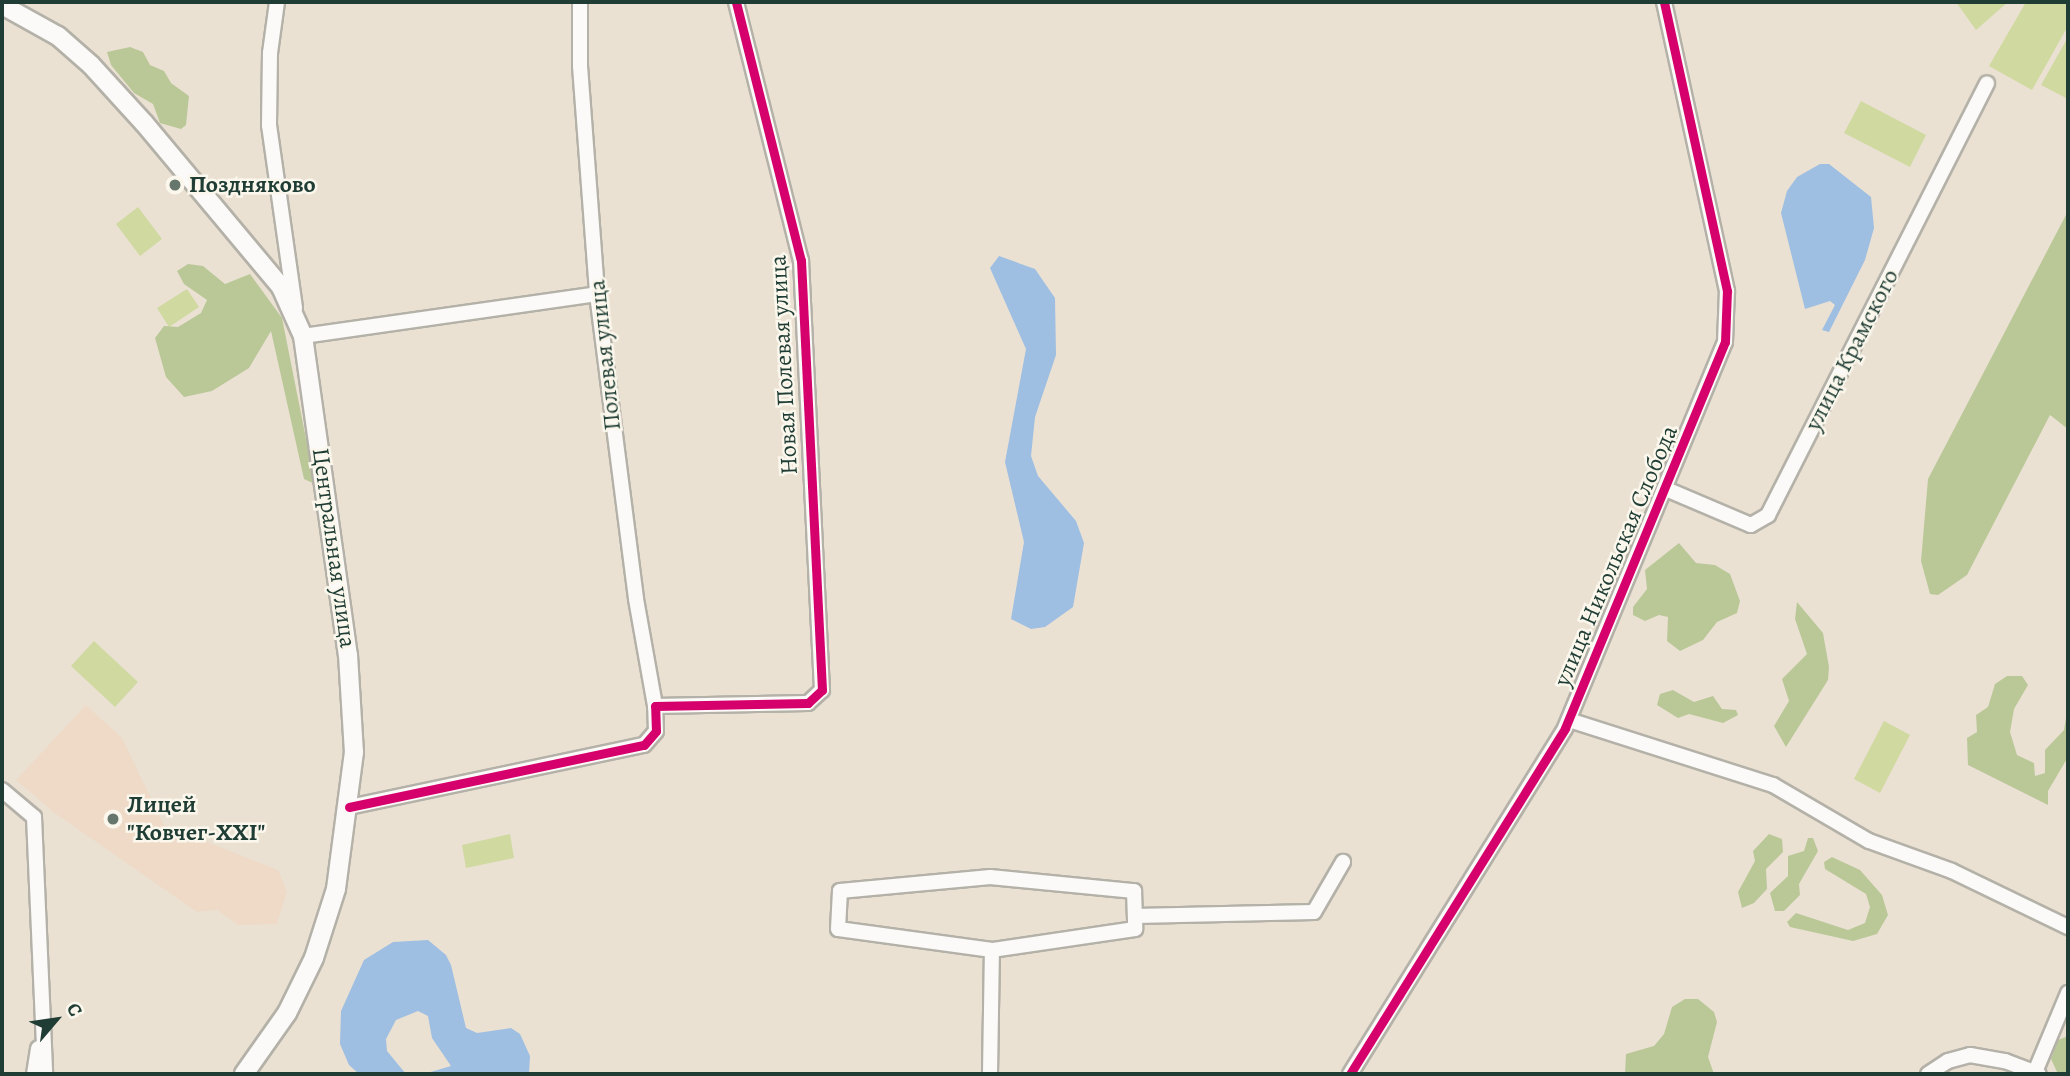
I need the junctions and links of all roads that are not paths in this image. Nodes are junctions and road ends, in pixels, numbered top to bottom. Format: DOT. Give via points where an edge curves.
graph roads {
  1 [pos="277,2"];
  2 [pos="580,2"];
  3 [pos="736,2"];
  4 [pos="1664,2"];
  5 [pos="2,5"];
  6 [pos="1987,83"];
  7 [pos="597,294"];
  8 [pos="295,313"];
  9 [pos="303,336"];
  10 [pos="1666,489"];
  11 [pos="655,706"];
  12 [pos="1569,720"];
  13 [pos="2,790"];
  14 [pos="349,807"];
  15 [pos="1343,862"];
  16 [pos="1135,916"];
  17 [pos="2068,927"];
  18 [pos="992,950"];
  19 [pos="2068,993"];
  20 [pos="44,1019"];
  21 [pos="2037,1073"];
  22 [pos="34,1074"];
  23 [pos="45,1074"];
  24 [pos="244,1074"];
  25 [pos="990,1074"];
  26 [pos="1350,1074"];
  27 [pos="1928,1074"];
  1 -- 8 [label="street, Центральная улица" via="270,53 269,125"];
  2 -- 7 [label="street, Полевая улица" via="580,66"];
  3 -- 11 [label="street, Новая Полевая улица" via="801,261 822,690 808,703"];
  4 -- 10 [label="street, улица Никольская Слобода" via="1729,306 1725,342"];
  5 -- 8 [label="street" via="58,36 91,65 264,264"];
  6 -- 10 [label="street, улица Крамского" via="1769,515 1751,525"];
  7 -- 9 [label="street"];
  7 -- 11 [label="street, Полевая улица" via="636,599"];
  8 -- 9 [label="street, Центральная улица"];
  9 -- 14 [label="street, Центральная улица" via="352,691"];
  10 -- 12 [label="street, улица Никольская Слобода"];
  11 -- 14 [label="street, Полевая улица" via="656,732 644,746"];
  12 -- 17 [label="street" via="1773,785 1869,841 1959,874"];
  12 -- 26 [label="street, улица Никольская Слобода"];
  13 -- 20 [label="street" via="34,817"];
  14 -- 24 [label="street, Центральная улица" via="336,889 314,958 287,1013"];
  15 -- 16 [label="street" via="1314,912"];
  16 -- 18 [label="street" via="1135,929"];
  16 -- 18 [label="street" via="1134,891 990,877 840,891 838,929"];
  18 -- 25 [label="street"];
  19 -- 21 [label="street"];
  20 -- 22 [label="street"];
  20 -- 23 [label="street"];
  21 -- 27 [label="street" via="1970,1055 1948,1061"];
}
